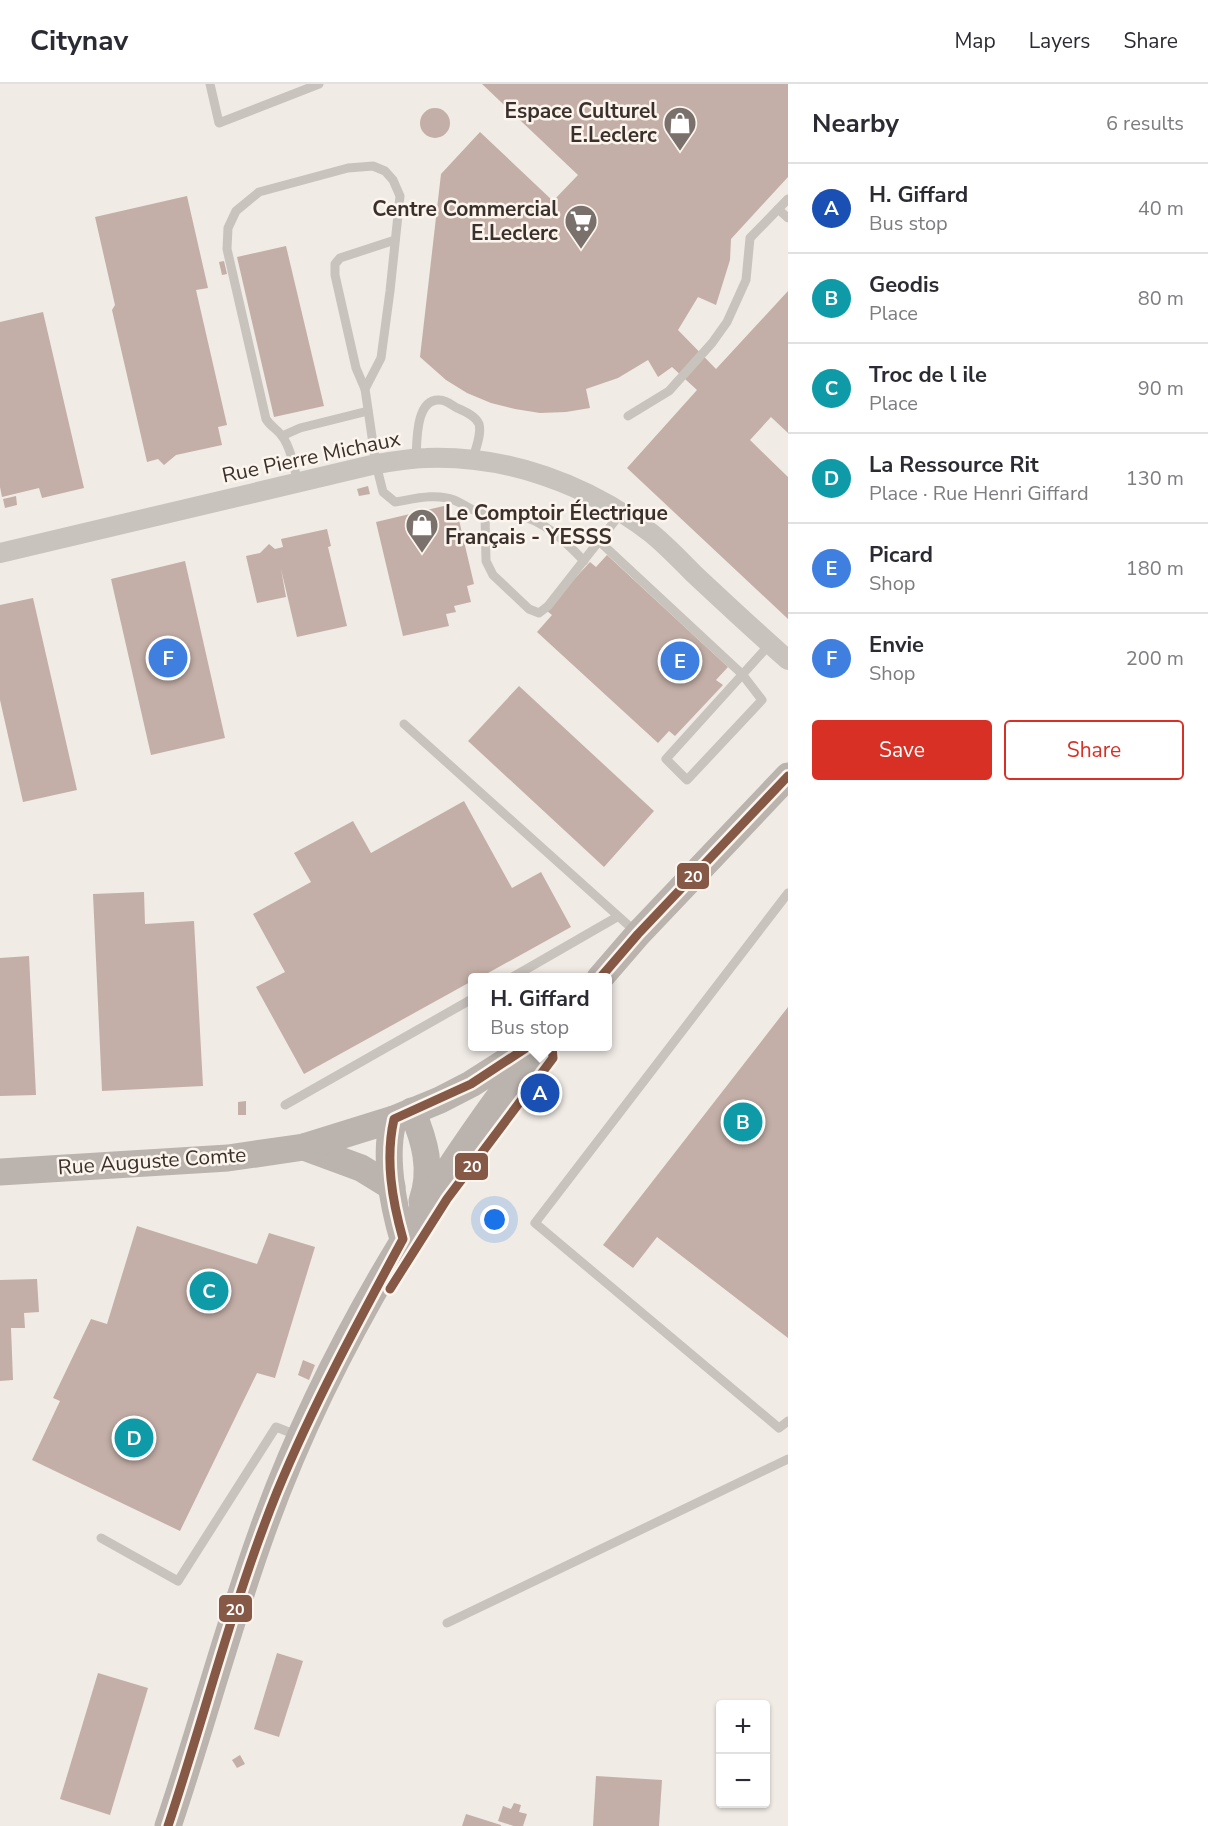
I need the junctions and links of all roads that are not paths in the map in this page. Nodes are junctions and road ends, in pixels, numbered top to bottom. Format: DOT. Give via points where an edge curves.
graph roads {
  1 [pos="210,84"];
  2 [pos="319,84"];
  3 [pos="788,199"];
  4 [pos="778,209"];
  5 [pos="788,218"];
  6 [pos="395,240"];
  7 [pos="365,389"];
  8 [pos="368,411"];
  9 [pos="628,416"];
  10 [pos="282,436"];
  11 [pos="416,459"];
  12 [pos="472,461"];
  13 [pos="376,464"];
  14 [pos="298,483"];
  15 [pos="621,513"];
  16 [pos="484,514"];
  17 [pos="600,542"];
  18 [pos="0,553"];
  19 [pos="584,561"];
  20 [pos="770,644"];
  21 [pos="788,660"];
  22 [pos="742,674"];
  23 [pos="404,724"];
  24 [pos="788,776"];
  25 [pos="788,893"];
  26 [pos="617,917"];
  27 [pos="638,934"];
  28 [pos="520,973"];
  29 [pos="604,973"];
  30 [pos="468,1001"];
  31 [pos="524,1051"];
  32 [pos="536,1051"];
  33 [pos="552,1051"];
  34 [pos="285,1105"];
  35 [pos="403,1115"];
  36 [pos="304,1147"];
  37 [pos="0,1172"];
  38 [pos="392,1187"];
  39 [pos="408,1230"];
  40 [pos="384,1300"];
  41 [pos="361,1340"];
  42 [pos="788,1421"];
  43 [pos="302,1437"];
  44 [pos="788,1459"];
  45 [pos="290,1462"];
  46 [pos="101,1538"];
  47 [pos="447,1623"];
  48 [pos="169,1823"];
  1 -- 2 [label="lane" via="219,123"];
  3 -- 4 [label="lane"];
  4 -- 5 [label="lane"];
  4 -- 9 [label="lane" via="750,238 746,280 727,322 669,391"];
  6 -- 7 [label="lane" via="381,358"];
  6 -- 7 [label="lane" via="340,258 335,264 356,368"];
  6 -- 10 [label="lane" via="400,196 385,171 373,166 348,168 259,192 236,211 228,228 227,249 266,419"];
  7 -- 8 [label="lane"];
  8 -- 10 [label="lane"];
  8 -- 13 [label="lane"];
  10 -- 14 [label="lane"];
  11 -- 12 [label="street, Rue Pierre Michaux"];
  11 -- 12 [label="lane" via="422,412 437,399 479,422"];
  11 -- 13 [label="street, Rue Pierre Michaux"];
  12 -- 15 [label="street, Rue Pierre Michaux" via="510,465 548,476"];
  13 -- 14 [label="street, Rue Pierre Michaux"];
  13 -- 16 [label="lane" via="382,492 395,502 435,496"];
  14 -- 18 [label="street, Rue Pierre Michaux"];
  15 -- 17 [label="lane"];
  15 -- 20 [label="street, Rue Pierre Michaux" via="652,534"];
  16 -- 19 [label="lane" via="519,515 544,526"];
  16 -- 19 [label="lane" via="486,561 493,575 529,609 539,613 548,606"];
  17 -- 19 [label="lane"];
  17 -- 22 [label="lane"];
  20 -- 21 [label="street, Rue Pierre Michaux"];
  20 -- 22 [label="lane"];
  22 -- 22 [label="lane" via="666,759 687,780 762,700"];
  23 -- 26 [label="lane"];
  24 -- 27 [label="street"];
  25 -- 42 [label="lane" via="535,1223 778,1428"];
  26 -- 27 [label="lane"];
  26 -- 28 [label="lane"];
  27 -- 29 [label="street"];
  30 -- 34 [label="lane"];
  31 -- 35 [label="street, Rue Auguste Comte" via="471,1084"];
  32 -- 39 [label="street" via="472,1133"];
  33 -- 40 [label="lane" via="553,1058 433,1219"];
  35 -- 36 [label="street, Rue Auguste Comte"];
  35 -- 38 [label="street" via="390,1153"];
  35 -- 39 [label="street" via="424,1142 428,1164 426,1190"];
  36 -- 37 [label="street, Rue Auguste Comte" via="228,1158"];
  36 -- 38 [label="street" via="361,1168"];
  38 -- 39 [label="street" via="394,1208"];
  39 -- 43 [label="street" via="338,1356"];
  41 -- 45 [label="lane" via="305,1446"];
  43 -- 45 [label="street"];
  43 -- 46 [label="lane" via="276,1427 178,1581"];
  44 -- 47 [label="lane"];
  45 -- 48 [label="street" via="262,1532"];
}
